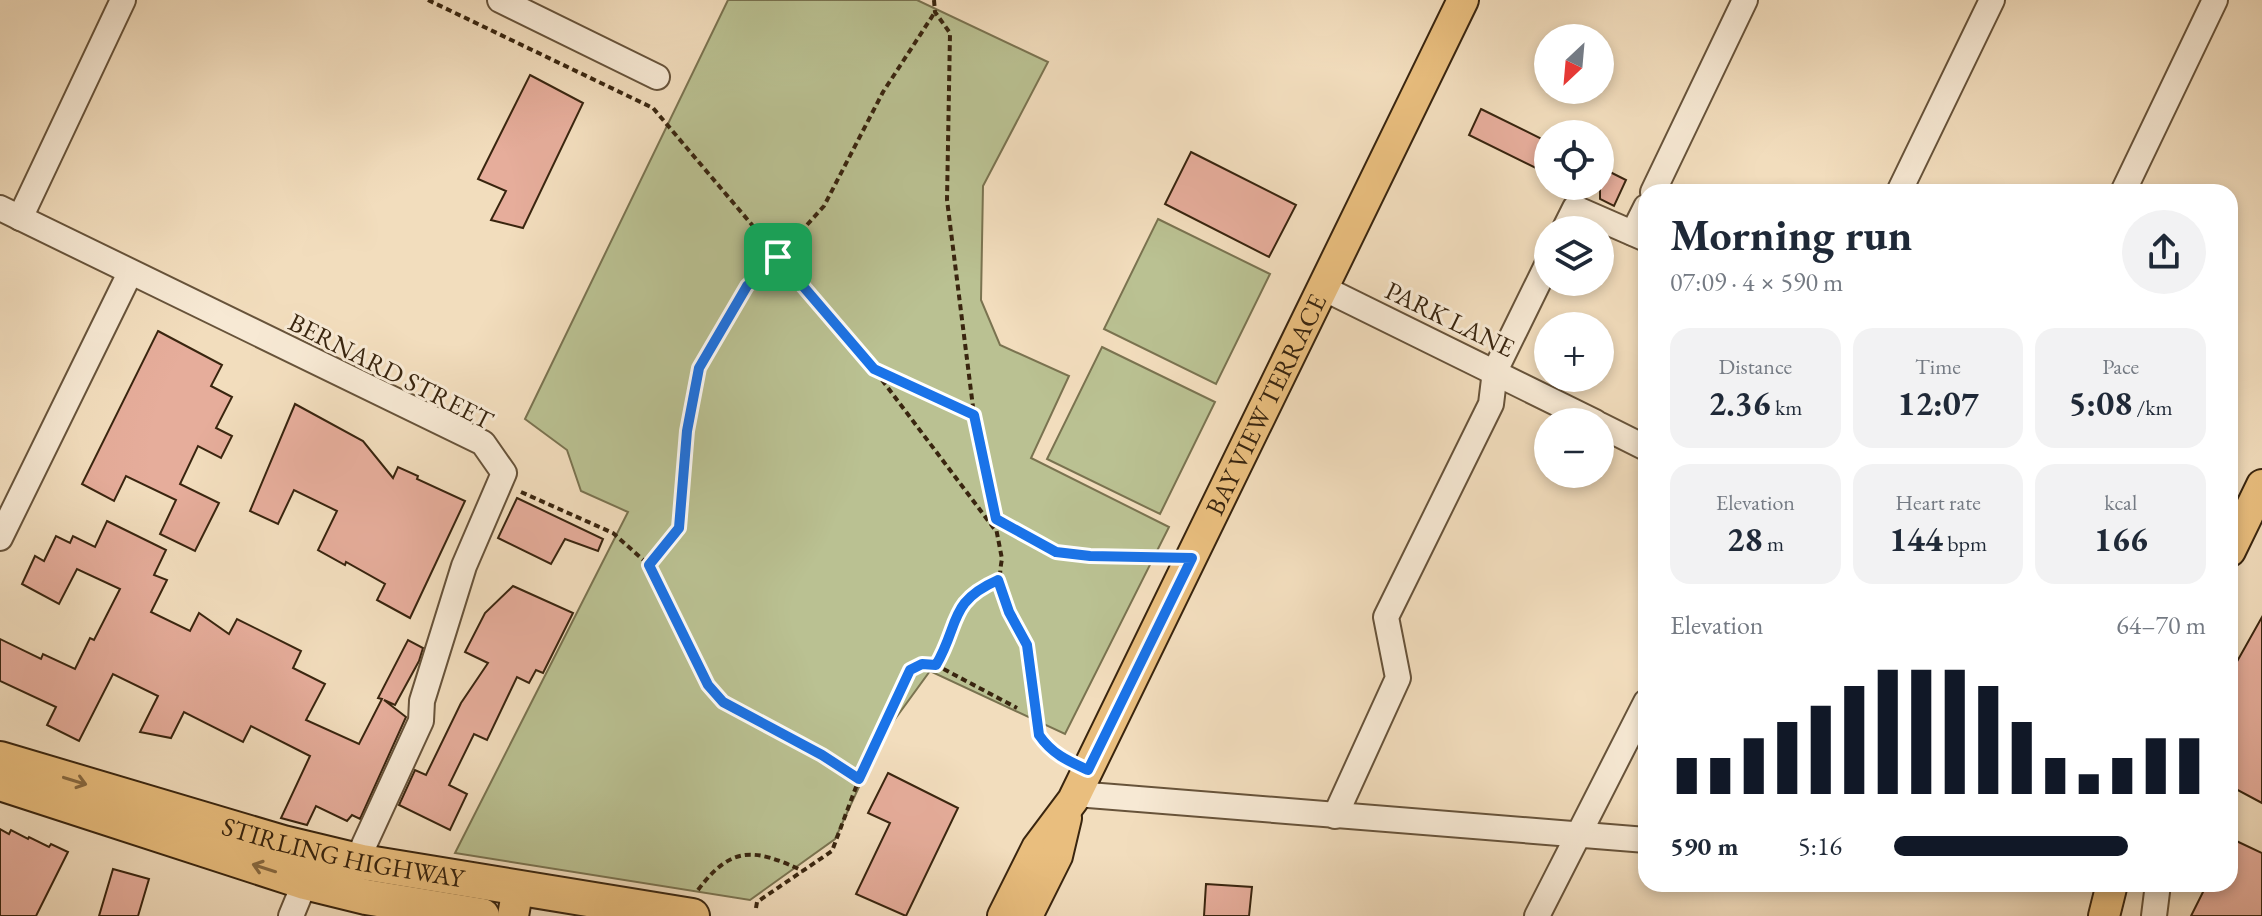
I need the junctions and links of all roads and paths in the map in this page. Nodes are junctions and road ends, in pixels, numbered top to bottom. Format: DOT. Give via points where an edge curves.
graph roads {
  1 [pos="123,0"];
  2 [pos="428,0"];
  3 [pos="500,0"];
  4 [pos="934,0"];
  5 [pos="1463,0"];
  6 [pos="1745,0"];
  7 [pos="1992,0"];
  8 [pos="2215,0"];
  9 [pos="935,12"];
  10 [pos="657,77"];
  11 [pos="1657,184"];
  12 [pos="1903,184"];
  13 [pos="2127,184"];
  14 [pos="10,213"];
  15 [pos="1571,216"];
  16 [pos="1594,216"];
  17 [pos="1614,225"];
  18 [pos="1638,235"];
  19 [pos="778,257"];
  20 [pos="130,273"];
  21 [pos="1323,288"];
  22 [pos="1534,292"];
  23 [pos="874,369"];
  24 [pos="1495,371"];
  25 [pos="1568,408"];
  26 [pos="974,415"];
  27 [pos="1614,431"];
  28 [pos="1638,444"];
  29 [pos="502,478"];
  30 [pos="2262,485"];
  31 [pos="996,519"];
  32 [pos="997,533"];
  33 [pos="2238,534"];
  34 [pos="0,538"];
  35 [pos="1192,558"];
  36 [pos="649,565"];
  37 [pos="998,580"];
  38 [pos="936,665"];
  39 [pos="1017,708"];
  40 [pos="1638,718"];
  41 [pos="0,759"];
  42 [pos="859,779"];
  43 [pos="0,783"];
  44 [pos="1078,790"];
  45 [pos="1335,816"];
  46 [pos="1578,835"];
  47 [pos="1638,839"];
  48 [pos="362,862"];
  49 [pos="803,871"];
  50 [pos="305,882"];
  51 [pos="2157,892"];
  52 [pos="506,895"];
  53 [pos="692,907"];
  54 [pos="756,908"];
  55 [pos="291,916"];
  56 [pos="482,916"];
  57 [pos="1003,916"];
  58 [pos="1027,916"];
  59 [pos="1537,916"];
  60 [pos="2154,916"];
  1 -- 14 [label="street"];
  2 -- 19 [label="path" via="653,108"];
  3 -- 10 [label="street"];
  4 -- 9 [label="path"];
  5 -- 21 [label="main road, BAY VIEW TERRACE"];
  6 -- 11 [label="street"];
  7 -- 12 [label="street"];
  8 -- 13 [label="street"];
  9 -- 19 [label="path" via="883,92 824,206"];
  9 -- 26 [label="path" via="950,33 947,200"];
  14 -- 20 [label="street, BERNARD STREET"];
  15 -- 16 [label="street" via="1575,208"];
  17 -- 18 [label="street"];
  19 -- 23 [label="path"];
  19 -- 36 [label="path" via="747,286 699,368 687,431 679,528"];
  20 -- 29 [label="street, BERNARD STREET" via="483,443"];
  20 -- 34 [label="street"];
  21 -- 24 [label="street, PARK LANE"];
  21 -- 35 [label="main road, BAY VIEW TERRACE"];
  22 -- 24 [label="street"];
  23 -- 26 [label="path"];
  23 -- 32 [label="path"];
  24 -- 25 [label="street, PARK LANE"];
  24 -- 45 [label="street" via="1491,404 1386,617 1398,678"];
  26 -- 31 [label="path"];
  27 -- 28 [label="street, PARK LANE"];
  29 -- 36 [label="path" via="613,533"];
  29 -- 48 [label="street" via="464,566 422,701 421,721 364,845"];
  30 -- 33 [label="main road"];
  31 -- 32 [label="path"];
  31 -- 35 [label="path" via="1056,552"];
  32 -- 37 [label="path" via="1002,559"];
  35 -- 44 [label="main road, BAY VIEW TERRACE"];
  36 -- 42 [label="path" via="708,685 723,702"];
  37 -- 38 [label="path" via="964,602"];
  37 -- 44 [label="path" via="1027,645 1039,735 1063,759"];
  38 -- 39 [label="path"];
  38 -- 42 [label="path" via="910,670"];
  40 -- 46 [label="street"];
  41 -- 48 [label="highway, STIRLING HIGHWAY, one-way"];
  42 -- 49 [label="path" via="832,851"];
  50 -- 43 [label="highway, STIRLING HIGHWAY, one-way"];
  44 -- 45 [label="street"];
  44 -- 57 [label="main road, BAY VIEW TERRACE" via="1037,848"];
  44 -- 58 [label="main road, BAY VIEW TERRACE" via="1057,856"];
  45 -- 46 [label="street"];
  46 -- 47 [label="street"];
  46 -- 59 [label="street"];
  48 -- 52 [label="highway, STIRLING HIGHWAY"];
  49 -- 53 [label="path" via="748,853 713,870"];
  49 -- 54 [label="path" via="757,902"];
  50 -- 55 [label="street"];
  50 -- 56 [label="highway, STIRLING HIGHWAY"];
  51 -- 60 [label="street"];
  52 -- 53 [label="highway, STIRLING HIGHWAY"];
  52 -- 56 [label="main road"];
}
